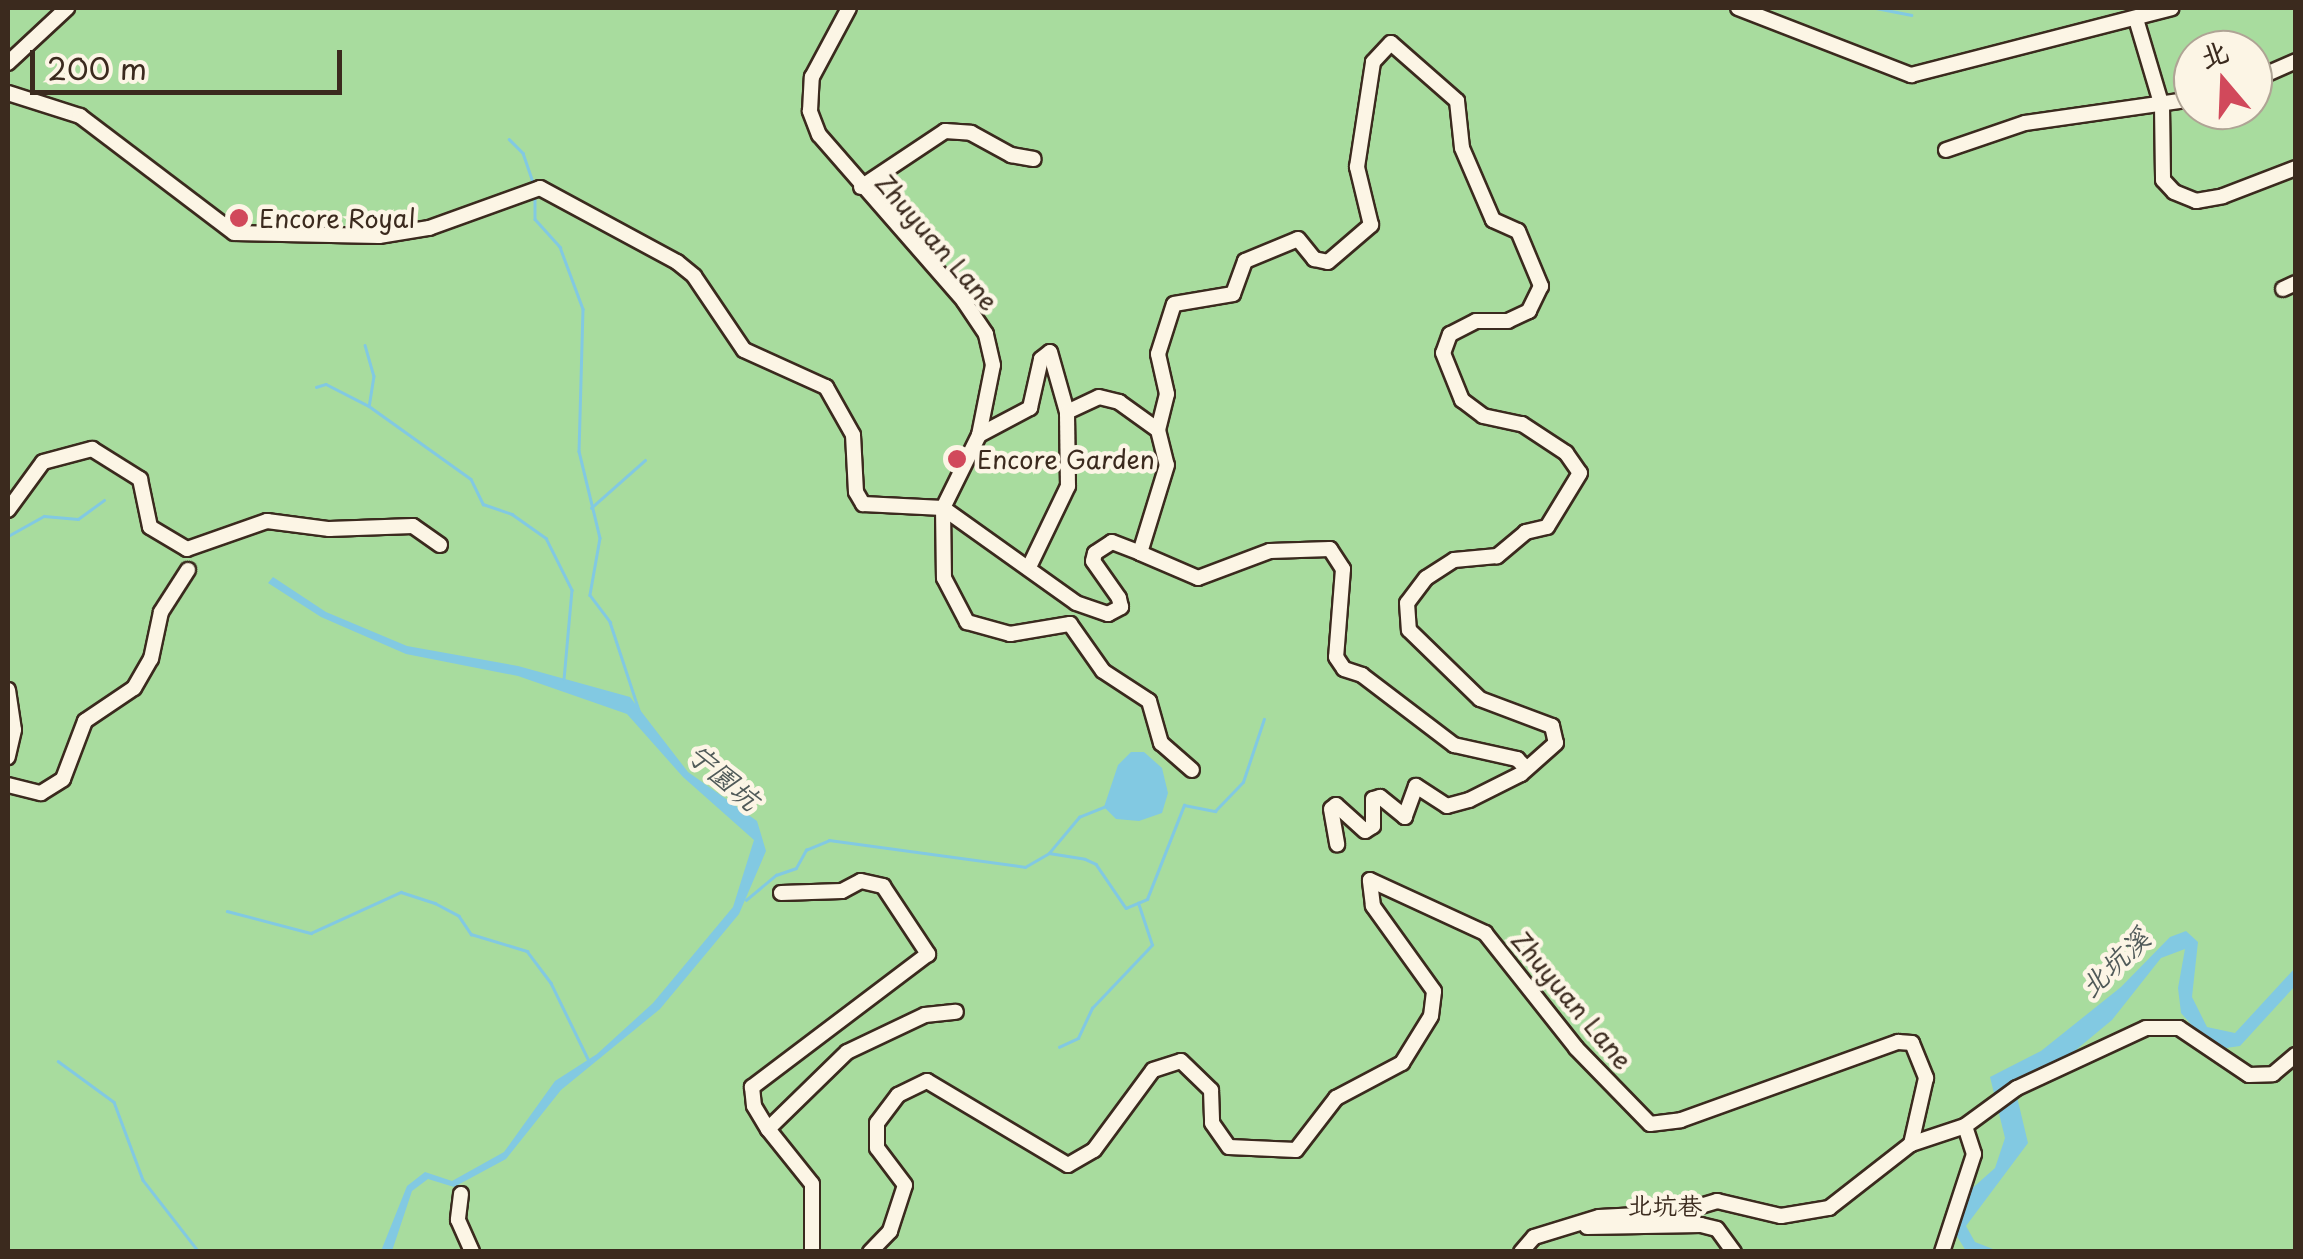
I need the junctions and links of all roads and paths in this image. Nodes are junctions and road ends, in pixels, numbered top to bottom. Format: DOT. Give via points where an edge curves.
graph roads {
  1 [pos="67,8"];
  2 [pos="849,8"];
  3 [pos="1738,8"];
  4 [pos="2172,8"];
  5 [pos="2136,19"];
  6 [pos="2296,61"];
  7 [pos="8,63"];
  8 [pos="2273,71"];
  9 [pos="8,93"];
  10 [pos="2173,104"];
  11 [pos="2162,106"];
  12 [pos="1946,150"];
  13 [pos="1034,159"];
  14 [pos="2296,168"];
  15 [pos="861,187"];
  16 [pos="1067,412"];
  17 [pos="1158,430"];
  18 [pos="979,434"];
  19 [pos="943,508"];
  20 [pos="8,510"];
  21 [pos="440,545"];
  22 [pos="1140,553"];
  23 [pos="1030,566"];
  24 [pos="188,570"];
  25 [pos="8,690"];
  26 [pos="8,757"];
  27 [pos="1526,768"];
  28 [pos="1192,770"];
  29 [pos="8,786"];
  30 [pos="1337,844"];
  31 [pos="781,893"];
  32 [pos="956,1012"];
  33 [pos="2296,1055"];
  34 [pos="1965,1126"];
  35 [pos="768,1130"];
  36 [pos="1911,1144"];
  37 [pos="461,1194"];
  38 [pos="1584,1227"];
  39 [pos="472,1252"];
  40 [pos="812,1252"];
  41 [pos="870,1252"];
  42 [pos="1521,1252"];
  43 [pos="1734,1252"];
  44 [pos="1942,1252"];
  1 -- 7 [label="street"];
  2 -- 15 [label="street, Zhuyuan Lane" via="812,76 810,111 828,151"];
  3 -- 5 [label="street" via="1911,75"];
  4 -- 5 [label="street"];
  5 -- 11 [label="street"];
  6 -- 8 [label="street"];
  9 -- 19 [label="street" via="80,116 234,234 395,234 534,189 677,262 694,276 744,350 826,387 853,434 856,492 863,504"];
  10 -- 11 [label="street"];
  11 -- 12 [label="street" via="2025,123"];
  11 -- 14 [label="street" via="2163,180 2183,198 2223,196"];
  13 -- 15 [label="street" via="1011,155 971,133 945,132"];
  15 -- 18 [label="street, Zhuyuan Lane" via="986,334 994,382"];
  16 -- 17 [label="street" via="1099,397 1120,402"];
  16 -- 18 [label="street" via="1050,352 1041,359 1030,408"];
  16 -- 23 [label="street" via="1068,486"];
  17 -- 22 [label="street" via="1167,465"];
  17 -- 27 [label="street" via="1167,394 1158,354 1174,304 1234,294 1245,261 1298,239 1314,259 1328,262 1371,225 1357,166 1373,62 1391,42 1457,102 1462,148 1493,220 1518,231 1541,286 1529,311 1508,321 1476,321 1450,334 1443,353 1462,400 1483,416 1522,424 1566,453 1580,473 1546,527 1526,532 1497,556 1454,560 1426,578 1407,602 1408,630 1480,699 1552,726 1556,743"];
  18 -- 19 [label="street, Zhuyuan Lane"];
  19 -- 23 [label="street"];
  19 -- 28 [label="street" via="944,578 967,622 1010,634 1070,624 1103,672 1148,701 1161,743"];
  20 -- 21 [label="street" via="43,462 92,449 140,479 150,527 187,549 267,521 329,529 412,526"];
  22 -- 23 [label="street" via="1112,542 1095,552 1093,561 1121,607 1108,614 1076,603"];
  22 -- 27 [label="street" via="1198,578 1270,551 1330,550 1343,569 1336,657 1344,670 1362,675 1454,744 1517,759"];
  24 -- 29 [label="street" via="161,612 150,658 134,688 84,720 63,778 41,793"];
  25 -- 26 [label="street" via="14,730"];
  27 -- 30 [label="street" via="1447,806 1416,786 1405,818 1376,798 1370,802 1373,826 1365,831 1344,805 1336,806 1331,810"];
  31 -- 35 [label="street" via="842,891 861,881 883,886 928,954 752,1087"];
  32 -- 35 [label="street" via="926,1014 847,1052"];
  33 -- 34 [label="street" via="2274,1074 2248,1075 2178,1028 2146,1028 2017,1088"];
  34 -- 36 [label="street"];
  34 -- 44 [label="street" via="1974,1154"];
  35 -- 40 [label="street" via="812,1184"];
  36 -- 38 [label="street" via="1857,1191 1807,1214 1781,1216 1717,1201 1677,1213 1600,1217"];
  36 -- 41 [label="street, Zhuyuan Lane" via="1926,1078 1912,1043 1898,1042 1681,1120 1650,1124 1576,1048 1485,932 1370,880 1373,906 1434,991 1431,1016 1402,1063 1336,1098 1296,1150 1229,1146 1212,1123 1211,1090 1182,1060 1154,1070 1094,1150 1068,1166 927,1081 898,1095 877,1122 877,1148 906,1185 890,1231"];
  37 -- 39 [label="street" via="458,1220"];
  38 -- 42 [label="street" via="1534,1238"];
  38 -- 43 [label="street, 北坑巷" via="1701,1225 1717,1229"];
}
